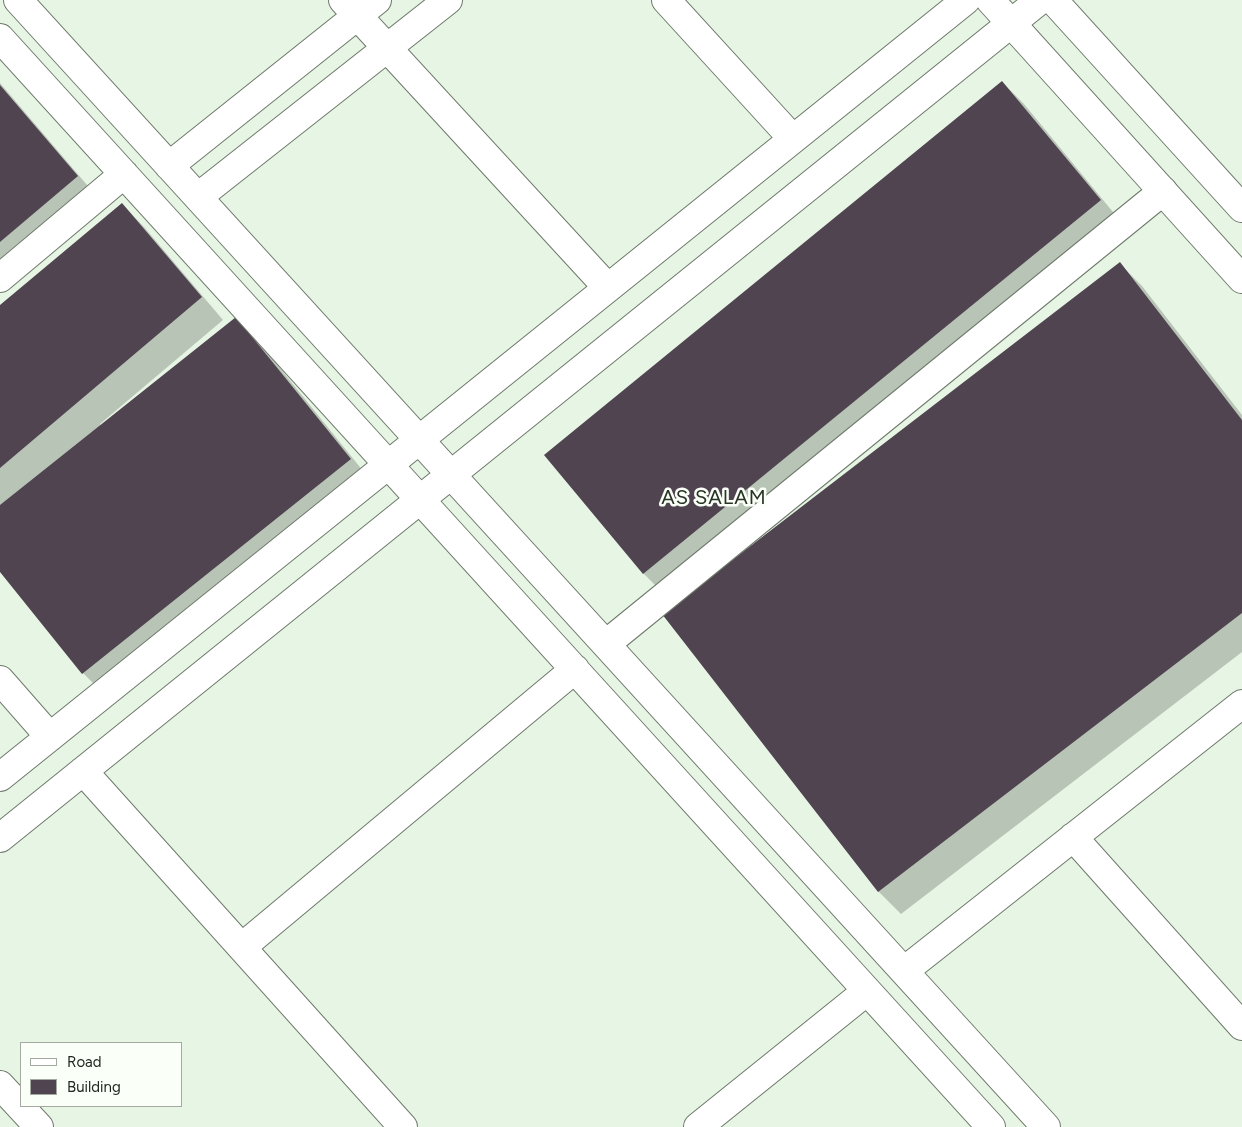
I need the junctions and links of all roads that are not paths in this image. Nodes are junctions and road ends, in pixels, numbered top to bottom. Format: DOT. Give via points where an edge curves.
graph roads {
  1 [pos="18,0"];
  2 [pos="448,0"];
  3 [pos="666,0"];
  4 [pos="966,0"];
  5 [pos="990,0"];
  6 [pos="1040,0"];
  7 [pos="1053,0"];
  8 [pos="359,5"];
  9 [pos="1011,23"];
  10 [pos="0,38"];
  11 [pos="387,48"];
  12 [pos="793,139"];
  13 [pos="169,166"];
  14 [pos="124,174"];
  15 [pos="1163,191"];
  16 [pos="198,197"];
  17 [pos="1242,208"];
  18 [pos="0,278"];
  19 [pos="1242,279"];
  20 [pos="608,288"];
  21 [pos="419,440"];
  22 [pos="388,464"];
  23 [pos="451,474"];
  24 [pos="420,499"];
  25 [pos="606,644"];
  26 [pos="575,670"];
  27 [pos="0,680"];
  28 [pos="1242,704"];
  29 [pos="50,737"];
  30 [pos="83,771"];
  31 [pos="0,777"];
  32 [pos="1073,837"];
  33 [pos="0,838"];
  34 [pos="242,947"];
  35 [pos="904,971"];
  36 [pos="867,991"];
  37 [pos="1242,1026"];
  38 [pos="0,1085"];
  39 [pos="20,1107"];
  40 [pos="20,1107"];
  41 [pos="39,1127"];
  42 [pos="403,1127"];
  43 [pos="698,1127"];
  44 [pos="991,1127"];
  45 [pos="1046,1127"];
  1 -- 13 [label="street"];
  2 -- 11 [label="street"];
  3 -- 12 [label="street"];
  4 -- 12 [label="street"];
  5 -- 9 [label="street"];
  6 -- 9 [label="street"];
  7 -- 17 [label="street"];
  8 -- 11 [label="street"];
  8 -- 13 [label="street"];
  9 -- 15 [label="street"];
  9 -- 23 [label="street"];
  10 -- 14 [label="street"];
  11 -- 16 [label="street"];
  11 -- 20 [label="street"];
  12 -- 20 [label="street"];
  13 -- 16 [label="street"];
  14 -- 18 [label="street"];
  14 -- 22 [label="street"];
  15 -- 19 [label="street"];
  15 -- 25 [label="street"];
  16 -- 21 [label="street"];
  20 -- 21 [label="street"];
  21 -- 22 [label="street"];
  21 -- 23 [label="street"];
  22 -- 24 [label="street"];
  22 -- 29 [label="street"];
  23 -- 24 [label="street"];
  23 -- 25 [label="street"];
  24 -- 26 [label="street"];
  24 -- 30 [label="street"];
  25 -- 35 [label="street"];
  26 -- 34 [label="street"];
  26 -- 36 [label="street"];
  27 -- 29 [label="street"];
  28 -- 32 [label="street"];
  29 -- 31 [label="street"];
  30 -- 33 [label="street"];
  30 -- 34 [label="street"];
  32 -- 35 [label="street"];
  32 -- 37 [label="street"];
  34 -- 42 [label="street"];
  35 -- 45 [label="street"];
  36 -- 43 [label="street"];
  36 -- 44 [label="street"];
  38 -- 40 [label="street"];
  39 -- 41 [label="street"];
}
